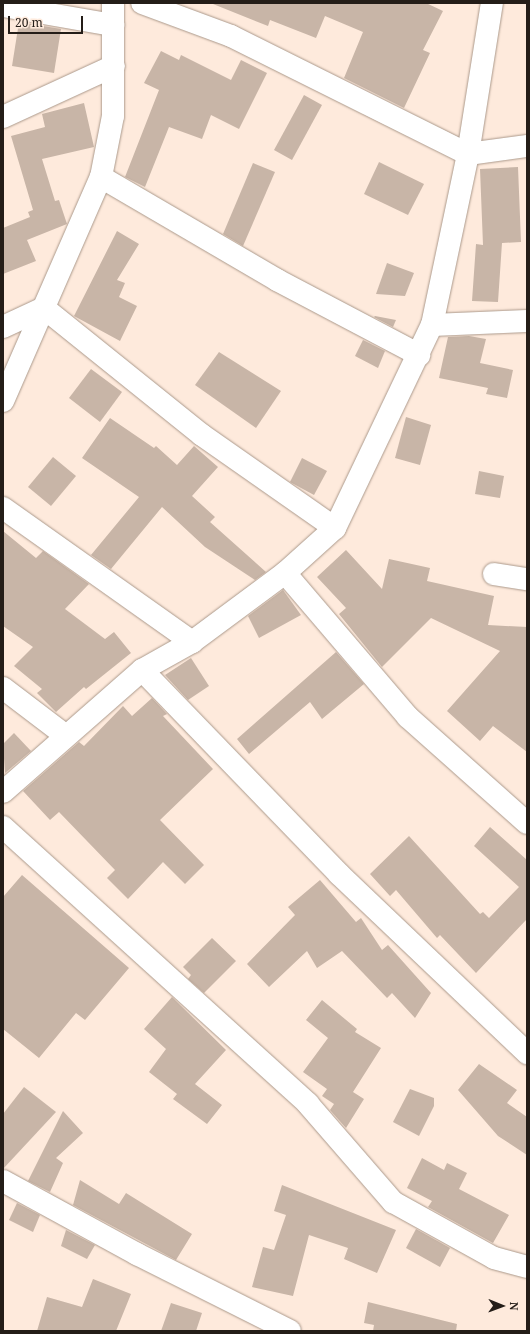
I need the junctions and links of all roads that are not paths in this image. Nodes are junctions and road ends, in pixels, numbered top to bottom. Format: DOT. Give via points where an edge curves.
graph roads {
  1 [pos="113,3"];
  2 [pos="142,3"];
  3 [pos="492,3"];
  4 [pos="3,6"];
  5 [pos="113,25"];
  6 [pos="114,66"];
  7 [pos="3,117"];
  8 [pos="527,146"];
  9 [pos="468,154"];
  10 [pos="100,177"];
  11 [pos="44,308"];
  12 [pos="527,322"];
  13 [pos="432,325"];
  14 [pos="3,327"];
  15 [pos="419,355"];
  16 [pos="3,401"];
  17 [pos="3,508"];
  18 [pos="335,528"];
  19 [pos="285,573"];
  20 [pos="494,574"];
  21 [pos="527,579"];
  22 [pos="192,642"];
  23 [pos="142,670"];
  24 [pos="3,688"];
  25 [pos="65,735"];
  26 [pos="3,792"];
  27 [pos="527,823"];
  28 [pos="3,827"];
  29 [pos="527,1053"];
  30 [pos="3,1181"];
  31 [pos="527,1267"];
  32 [pos="290,1331"];
  1 -- 5 [label="street"];
  2 -- 9 [label="street" via="231,36"];
  3 -- 9 [label="street"];
  4 -- 5 [label="street"];
  5 -- 6 [label="street"];
  6 -- 7 [label="street"];
  6 -- 10 [label="street" via="113,116"];
  8 -- 9 [label="street"];
  9 -- 13 [label="street"];
  10 -- 11 [label="street"];
  10 -- 15 [label="street" via="277,280"];
  11 -- 14 [label="street"];
  11 -- 16 [label="street"];
  11 -- 18 [label="street" via="202,435"];
  12 -- 13 [label="street"];
  13 -- 15 [label="street"];
  15 -- 18 [label="street"];
  17 -- 22 [label="street"];
  18 -- 19 [label="street"];
  19 -- 22 [label="street"];
  19 -- 27 [label="street" via="408,717"];
  20 -- 21 [label="street"];
  22 -- 23 [label="street"];
  23 -- 25 [label="street"];
  23 -- 29 [label="street" via="339,874"];
  24 -- 25 [label="street"];
  25 -- 26 [label="street"];
  28 -- 31 [label="street" via="308,1104 392,1202 494,1258"];
  30 -- 32 [label="street"];
}
